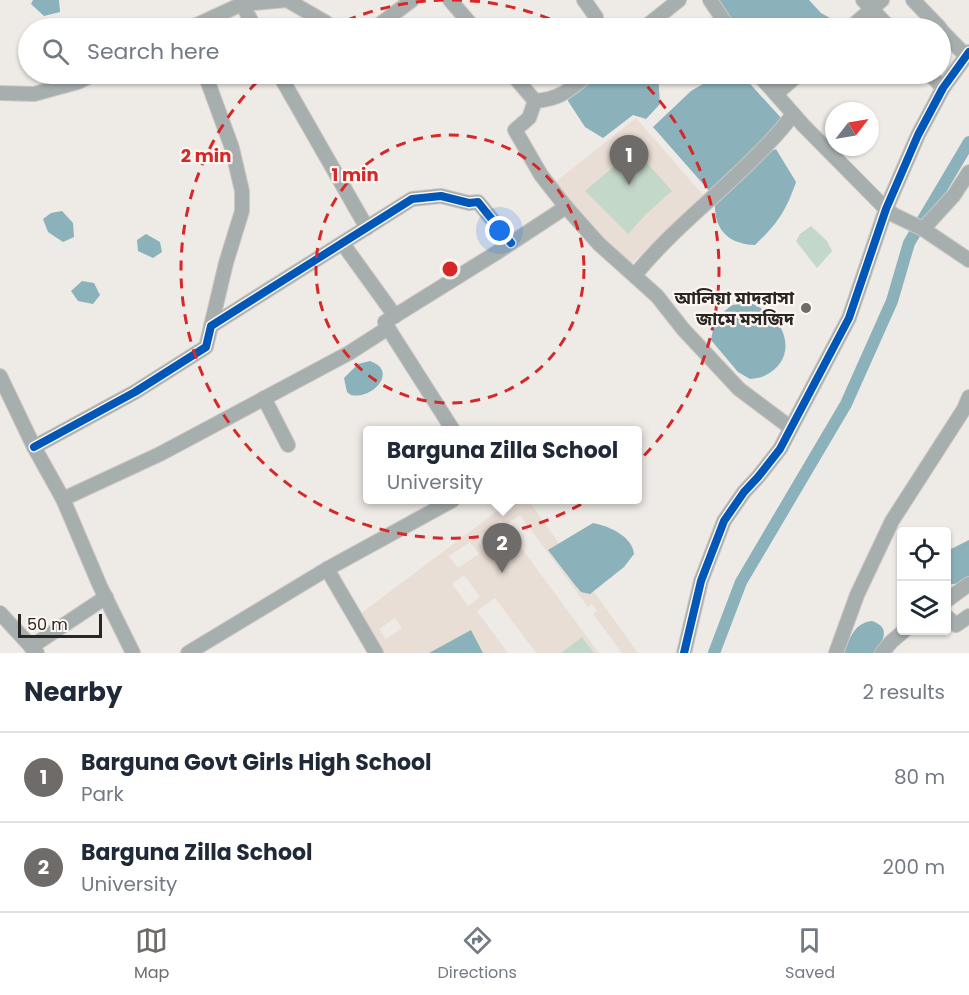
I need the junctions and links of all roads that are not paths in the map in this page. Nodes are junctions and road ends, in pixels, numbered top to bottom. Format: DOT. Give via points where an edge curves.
graph roads {
  1 [pos="286,0"];
  2 [pos="412,0"];
  3 [pos="450,0"];
  4 [pos="584,0"];
  5 [pos="679,0"];
  6 [pos="710,0"];
  7 [pos="913,0"];
  8 [pos="242,3"];
  9 [pos="872,3"];
  10 [pos="596,17"];
  11 [pos="211,18"];
  12 [pos="250,18"];
  13 [pos="318,18"];
  14 [pos="388,18"];
  15 [pos="465,18"];
  16 [pos="656,18"];
  17 [pos="722,18"];
  18 [pos="859,18"];
  19 [pos="883,18"];
  20 [pos="930,18"];
  21 [pos="951,39"];
  22 [pos="967,53"];
  23 [pos="951,77"];
  24 [pos="71,84"];
  25 [pos="209,84"];
  26 [pos="285,84"];
  27 [pos="521,84"];
  28 [pos="576,84"];
  29 [pos="767,84"];
  30 [pos="788,84"];
  31 [pos="940,84"];
  32 [pos="947,84"];
  33 [pos="944,88"];
  34 [pos="0,93"];
  35 [pos="776,94"];
  36 [pos="535,101"];
  37 [pos="794,114"];
  38 [pos="969,172"];
  39 [pos="566,207"];
  40 [pos="890,212"];
  41 [pos="367,228"];
  42 [pos="923,229"];
  43 [pos="512,243"];
  44 [pos="343,244"];
  45 [pos="969,260"];
  46 [pos="635,275"];
  47 [pos="392,322"];
  48 [pos="211,326"];
  49 [pos="0,376"];
  50 [pos="969,397"];
  51 [pos="264,398"];
  52 [pos="451,426"];
  53 [pos="791,428"];
  54 [pos="288,445"];
  55 [pos="34,447"];
  56 [pos="63,499"];
  57 [pos="446,504"];
  58 [pos="327,569"];
  59 [pos="969,584"];
  60 [pos="105,597"];
  61 [pos="951,597"];
  62 [pos="0,613"];
  63 [pos="969,616"];
  64 [pos="951,620"];
  65 [pos="899,635"];
  66 [pos="34,650"];
  67 [pos="883,652"];
  68 [pos="133,653"];
  69 [pos="188,653"];
  70 [pos="376,653"];
  71 [pos="684,653"];
  72 [pos="836,653"];
  1 -- 8 [label="street"];
  1 -- 13 [label="street"];
  2 -- 14 [label="street"];
  3 -- 15 [label="street"];
  4 -- 10 [label="street"];
  5 -- 16 [label="street"];
  6 -- 17 [label="street"];
  7 -- 20 [label="street"];
  8 -- 11 [label="street"];
  8 -- 12 [label="street"];
  9 -- 18 [label="street"];
  9 -- 19 [label="street"];
  21 -- 22 [label="street"];
  22 -- 23 [label="street"];
  24 -- 34 [label="street" via="34,94"];
  25 -- 48 [label="street" via="232,147 242,191 242,211"];
  26 -- 41 [label="street"];
  27 -- 36 [label="street"];
  28 -- 36 [label="street" via="552,100"];
  29 -- 35 [label="street"];
  30 -- 35 [label="street"];
  31 -- 33 [label="street"];
  32 -- 33 [label="street"];
  33 -- 40 [label="street" via="918,135"];
  35 -- 37 [label="street"];
  36 -- 39 [label="street" via="529,118 515,130 541,175"];
  37 -- 40 [label="street"];
  37 -- 46 [label="street" via="721,191 677,228"];
  38 -- 42 [label="street"];
  39 -- 43 [label="street"];
  39 -- 46 [label="street" via="599,244"];
  40 -- 42 [label="street"];
  40 -- 53 [label="street" via="849,318"];
  41 -- 43 [label="street" via="412,199 441,196 478,202"];
  41 -- 44 [label="street"];
  42 -- 45 [label="street"];
  43 -- 47 [label="street"];
  44 -- 47 [label="street"];
  44 -- 48 [label="street"];
  46 -- 53 [label="street" via="739,389"];
  47 -- 51 [label="street" via="350,353"];
  47 -- 52 [label="street"];
  48 -- 55 [label="street" via="207,346 159,378"];
  49 -- 55 [label="street"];
  50 -- 72 [label="street" via="892,521 857,595"];
  51 -- 54 [label="street"];
  51 -- 56 [label="street" via="160,454"];
  53 -- 71 [label="street" via="780,449 724,521 701,581"];
  55 -- 56 [label="street"];
  56 -- 60 [label="street"];
  57 -- 58 [label="street"];
  58 -- 69 [label="street"];
  58 -- 70 [label="street"];
  59 -- 61 [label="street"];
  60 -- 66 [label="street"];
  60 -- 68 [label="street"];
  62 -- 66 [label="street"];
  63 -- 64 [label="street" via="956,625"];
  65 -- 67 [label="street"];
}
